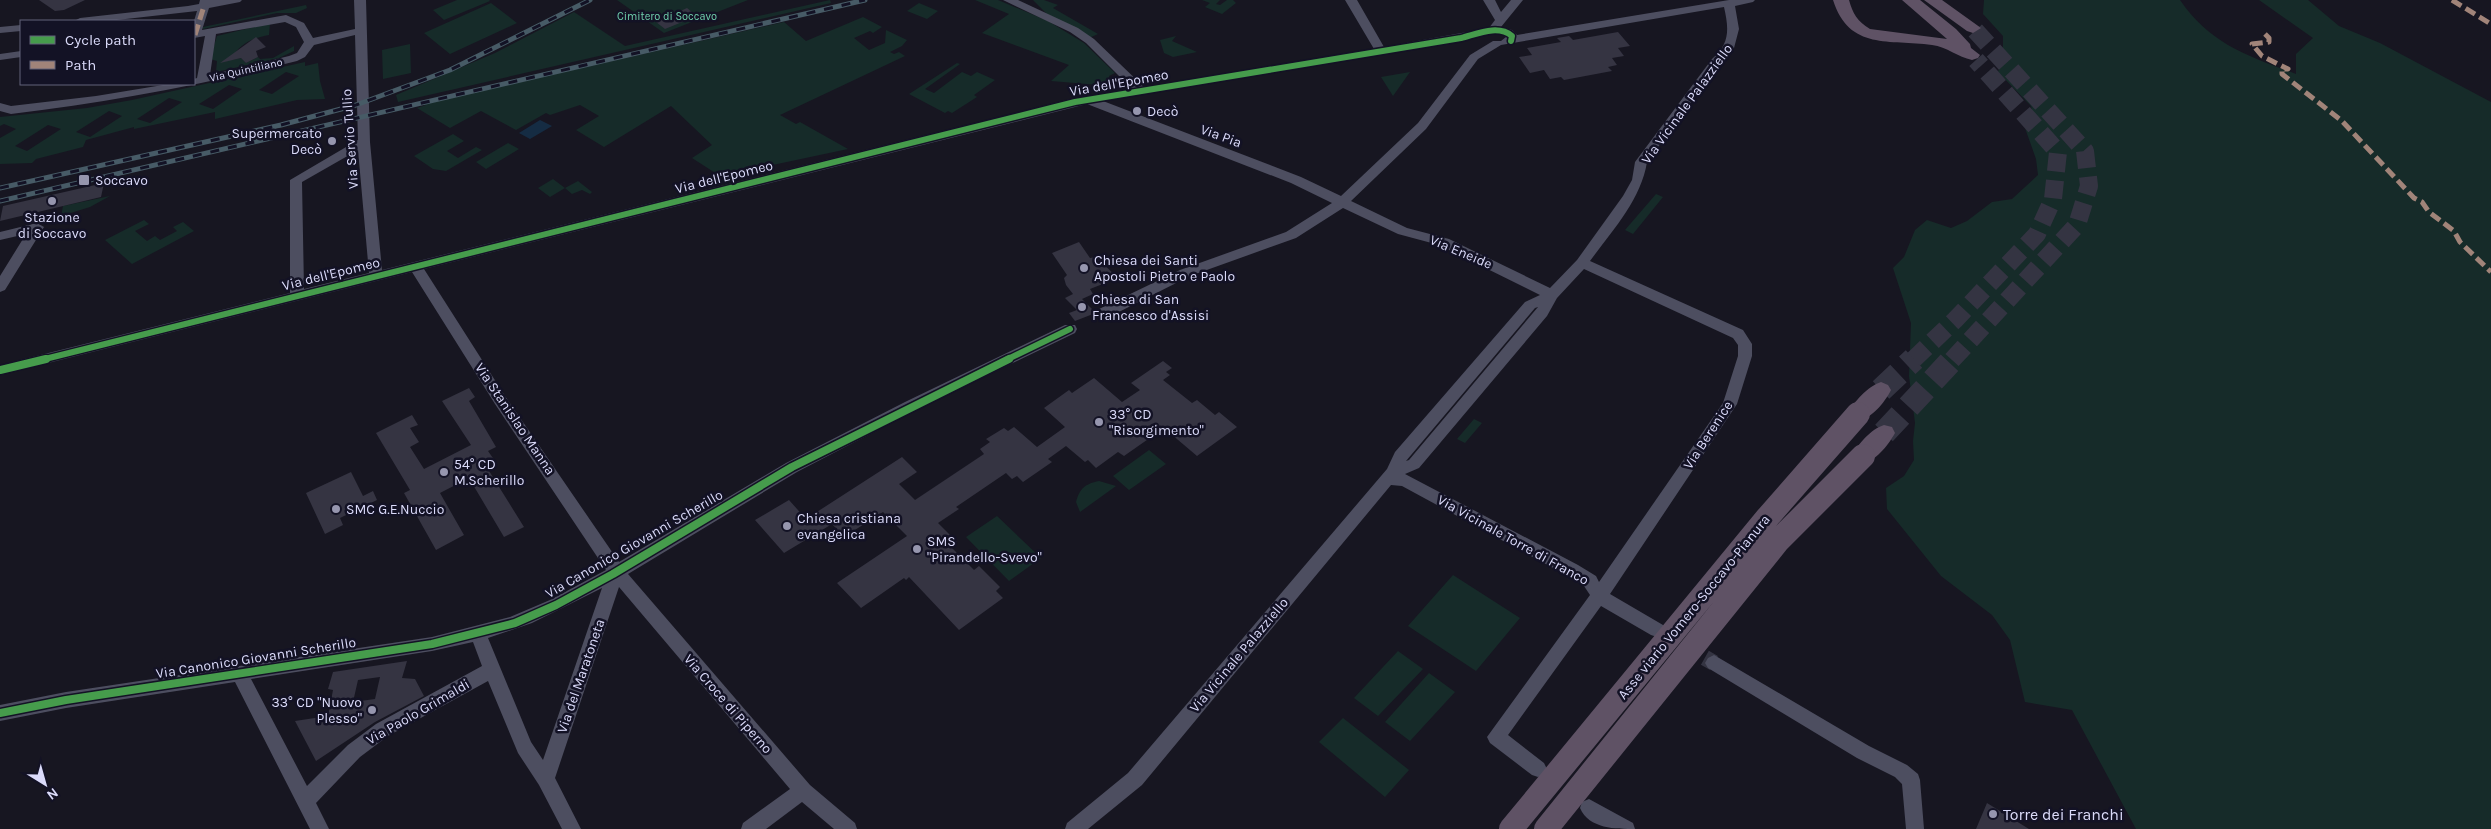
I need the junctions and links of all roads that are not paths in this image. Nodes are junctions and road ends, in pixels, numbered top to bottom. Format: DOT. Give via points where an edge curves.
graph roads {
  1 [pos="236,0"];
  2 [pos="360,0"];
  3 [pos="1009,0"];
  4 [pos="1351,0"];
  5 [pos="1488,0"];
  6 [pos="1518,0"];
  7 [pos="1702,0"];
  8 [pos="1749,0"];
  9 [pos="1841,0"];
  10 [pos="1910,0"];
  11 [pos="1932,0"];
  12 [pos="1954,0"];
  13 [pos="205,3"];
  14 [pos="1729,4"];
  15 [pos="87,20"];
  16 [pos="20,28"];
  17 [pos="1,31"];
  18 [pos="360,31"];
  19 [pos="195,32"];
  20 [pos="211,32"];
  21 [pos="1499,33"];
  22 [pos="195,35"];
  23 [pos="310,42"];
  24 [pos="1381,52"];
  25 [pos="20,54"];
  26 [pos="0,57"];
  27 [pos="198,81"];
  28 [pos="182,85"];
  29 [pos="1142,91"];
  30 [pos="1089,100"];
  31 [pos="0,107"];
  32 [pos="364,142"];
  33 [pos="1341,203"];
  34 [pos="0,236"];
  35 [pos="1582,263"];
  36 [pos="415,266"];
  37 [pos="376,276"];
  38 [pos="0,287"];
  39 [pos="1552,295"];
  40 [pos="297,296"];
  41 [pos="1102,314"];
  42 [pos="1070,329"];
  43 [pos="0,370"];
  44 [pos="1881,390"];
  45 [pos="1884,433"];
  46 [pos="1390,476"];
  47 [pos="616,572"];
  48 [pos="1599,596"];
  49 [pos="1657,630"];
  50 [pos="478,634"];
  51 [pos="1714,662"];
  52 [pos="492,670"];
  53 [pos="239,673"];
  54 [pos="0,713"];
  55 [pos="1538,769"];
  56 [pos="546,779"];
  57 [pos="803,791"];
  58 [pos="305,801"];
  59 [pos="1589,808"];
  60 [pos="320,829"];
  61 [pos="572,829"];
  62 [pos="750,829"];
  63 [pos="848,829"];
  64 [pos="1074,829"];
  65 [pos="1511,829"];
  66 [pos="1546,829"];
  67 [pos="1626,829"];
  68 [pos="1916,829"];
  1 -- 13 [label="street"];
  2 -- 18 [label="street, Via Servio Tullio"];
  3 -- 29 [label="street" via="1074,30"];
  4 -- 24 [label="street"];
  5 -- 21 [label="street"];
  6 -- 21 [label="street"];
  7 -- 21 [label="street"];
  8 -- 14 [label="street"];
  9 -- 10 [label="highway" via="1855,27 1874,35 1930,40 1953,46 1974,58 1950,32"];
  11 -- 12 [label="highway" via="1973,28"];
  13 -- 15 [label="street"];
  13 -- 19 [label="street"];
  14 -- 21 [label="street"];
  14 -- 35 [label="street, Via Vicinale Palazziello" via="1734,40 1641,162 1638,180 1629,197"];
  16 -- 17 [label="street"];
  18 -- 23 [label="street"];
  18 -- 32 [label="street, Via Servio Tullio"];
  20 -- 22 [label="street"];
  20 -- 23 [label="street" via="286,18 300,25"];
  20 -- 27 [label="street, Via Quintiliano"];
  21 -- 24 [label="street, Via dell'Epomeo"];
  21 -- 33 [label="street" via="1474,57 1422,126"];
  23 -- 27 [label="street, Via Quintiliano" via="301,55 293,58"];
  24 -- 29 [label="street, Via dell'Epomeo"];
  25 -- 26 [label="street"];
  28 -- 31 [label="street" via="87,102 11,110"];
  29 -- 30 [label="street, Via dell'Epomeo"];
  30 -- 33 [label="street, Via Pia" via="1296,180"];
  30 -- 36 [label="street, Via dell'Epomeo"];
  32 -- 37 [label="street, Via Servio Tullio"];
  32 -- 40 [label="street" via="296,180"];
  33 -- 39 [label="street, Via Eneide" via="1403,231 1444,242"];
  33 -- 41 [label="street" via="1291,235 1185,273"];
  34 -- 38 [label="street" via="37,227"];
  35 -- 39 [label="street, Via Vicinale Palazziello"];
  35 -- 48 [label="street, Via Berenice" via="1738,334 1745,344 1745,356 1730,404"];
  36 -- 37 [label="street, Via dell'Epomeo"];
  36 -- 47 [label="street, Via Stanislao Manna" via="500,400"];
  37 -- 40 [label="street, Via dell'Epomeo"];
  39 -- 46 [label="street, Via Vicinale Palazziello" via="1542,312 1414,464"];
  40 -- 43 [label="street, Via dell'Epomeo"];
  42 -- 47 [label="street, Via Canonico Giovanni Scherillo" via="912,404 811,457"];
  44 -- 65 [label="highway, Asse viario Vomero-Soccavo-Pianura, bridge" via="1767,518"];
  45 -- 66 [label="highway, Asse viario Vomero-Soccavo-Pianura, bridge" via="1778,541"];
  46 -- 48 [label="street, Via Vicinale Torre di Franco" via="1475,517 1590,581"];
  46 -- 64 [label="street, Via Vicinale Palazziello" via="1135,779"];
  47 -- 50 [label="street, Via Canonico Giovanni Scherillo" via="526,618"];
  47 -- 56 [label="street, Via del Maratoneta"];
  47 -- 57 [label="street, Via Croce di Piperno"];
  48 -- 49 [label="street, Via Vicinale Torre di Franco"];
  48 -- 55 [label="street, Via Berenice" via="1496,737"];
  50 -- 52 [label="street"];
  50 -- 53 [label="street, Via Canonico Giovanni Scherillo"];
  51 -- 68 [label="street" via="1863,752 1901,770 1911,780"];
  52 -- 56 [label="street" via="524,747"];
  52 -- 58 [label="street, Via Paolo Grimaldi" via="382,730 354,751"];
  53 -- 54 [label="street, Via Canonico Giovanni Scherillo"];
  53 -- 58 [label="street"];
  56 -- 61 [label="street"];
  57 -- 62 [label="street"];
  57 -- 63 [label="street, Via Croce di Piperno"];
  58 -- 60 [label="street"];
  59 -- 67 [label="street"];
}
